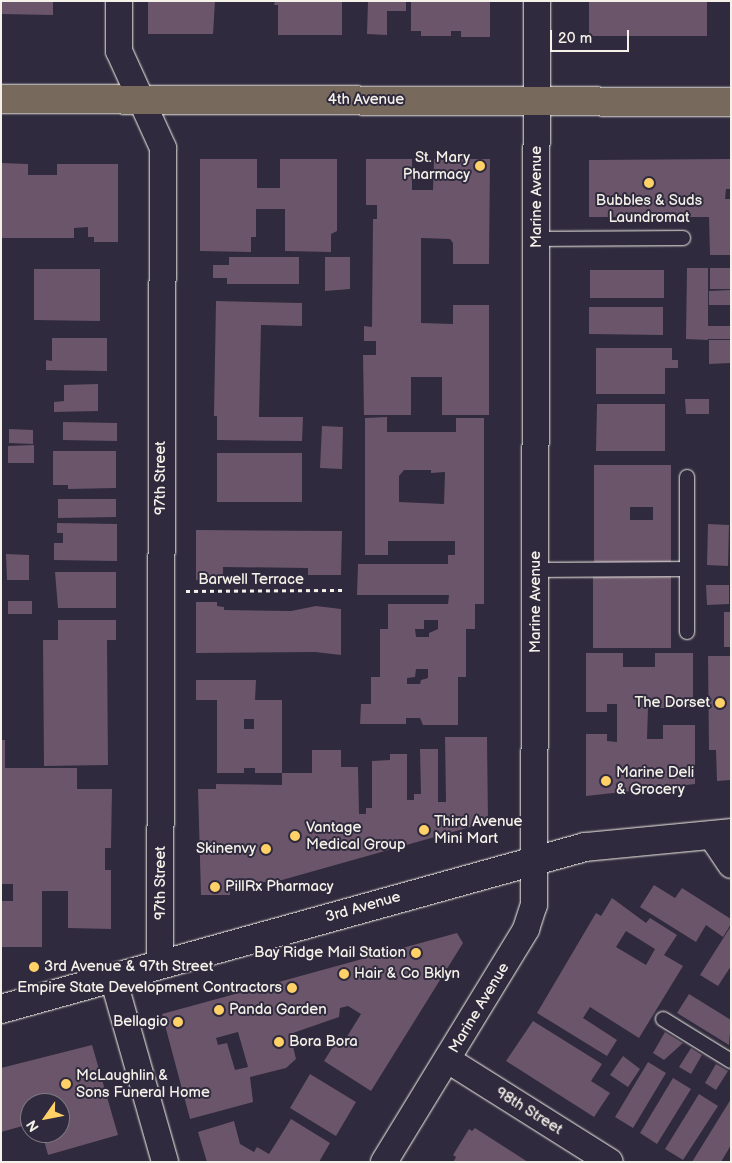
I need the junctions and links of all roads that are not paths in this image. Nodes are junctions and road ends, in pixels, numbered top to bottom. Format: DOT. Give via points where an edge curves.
graph roads {
  1 [pos="119,1"];
  2 [pos="537,1"];
  3 [pos="1,100"];
  4 [pos="142,101"];
  5 [pos="536,102"];
  6 [pos="731,102"];
  7 [pos="683,238"];
  8 [pos="537,239"];
  9 [pos="687,477"];
  10 [pos="687,569"];
  11 [pos="536,570"];
  12 [pos="687,632"];
  13 [pos="721,834"];
  14 [pos="536,859"];
  15 [pos="731,865"];
  16 [pos="160,965"];
  17 [pos="112,978"];
  18 [pos="1,1010"];
  19 [pos="663,1019"];
  20 [pos="448,1060"];
  21 [pos="731,1061"];
  22 [pos="165,1162"];
  23 [pos="384,1162"];
  24 [pos="610,1162"];
  1 -- 4 [label="street, 97th Street" via="119,51"];
  2 -- 5 [label="street, Marine Avenue"];
  3 -- 4 [label="main road, 4th Avenue"];
  4 -- 5 [label="main road, 4th Avenue"];
  4 -- 16 [label="street, 97th Street" via="163,148"];
  5 -- 6 [label="main road, 4th Avenue"];
  5 -- 8 [label="street, Marine Avenue"];
  7 -- 8 [label="lane"];
  8 -- 11 [label="street, Marine Avenue"];
  9 -- 10 [label="lane"];
  10 -- 11 [label="lane"];
  10 -- 12 [label="lane"];
  11 -- 14 [label="street, Marine Avenue"];
  13 -- 14 [label="street, 3rd Avenue" via="597,845"];
  13 -- 15 [label="street"];
  14 -- 16 [label="street, 3rd Avenue"];
  14 -- 20 [label="street, Marine Avenue" via="534,905 526,929"];
  16 -- 17 [label="street, 3rd Avenue"];
  17 -- 18 [label="street, 3rd Avenue"];
  17 -- 22 [label="street"];
  19 -- 21 [label="lane"];
  20 -- 23 [label="street, Marine Avenue"];
  20 -- 24 [label="street, 98th Street"];
}
